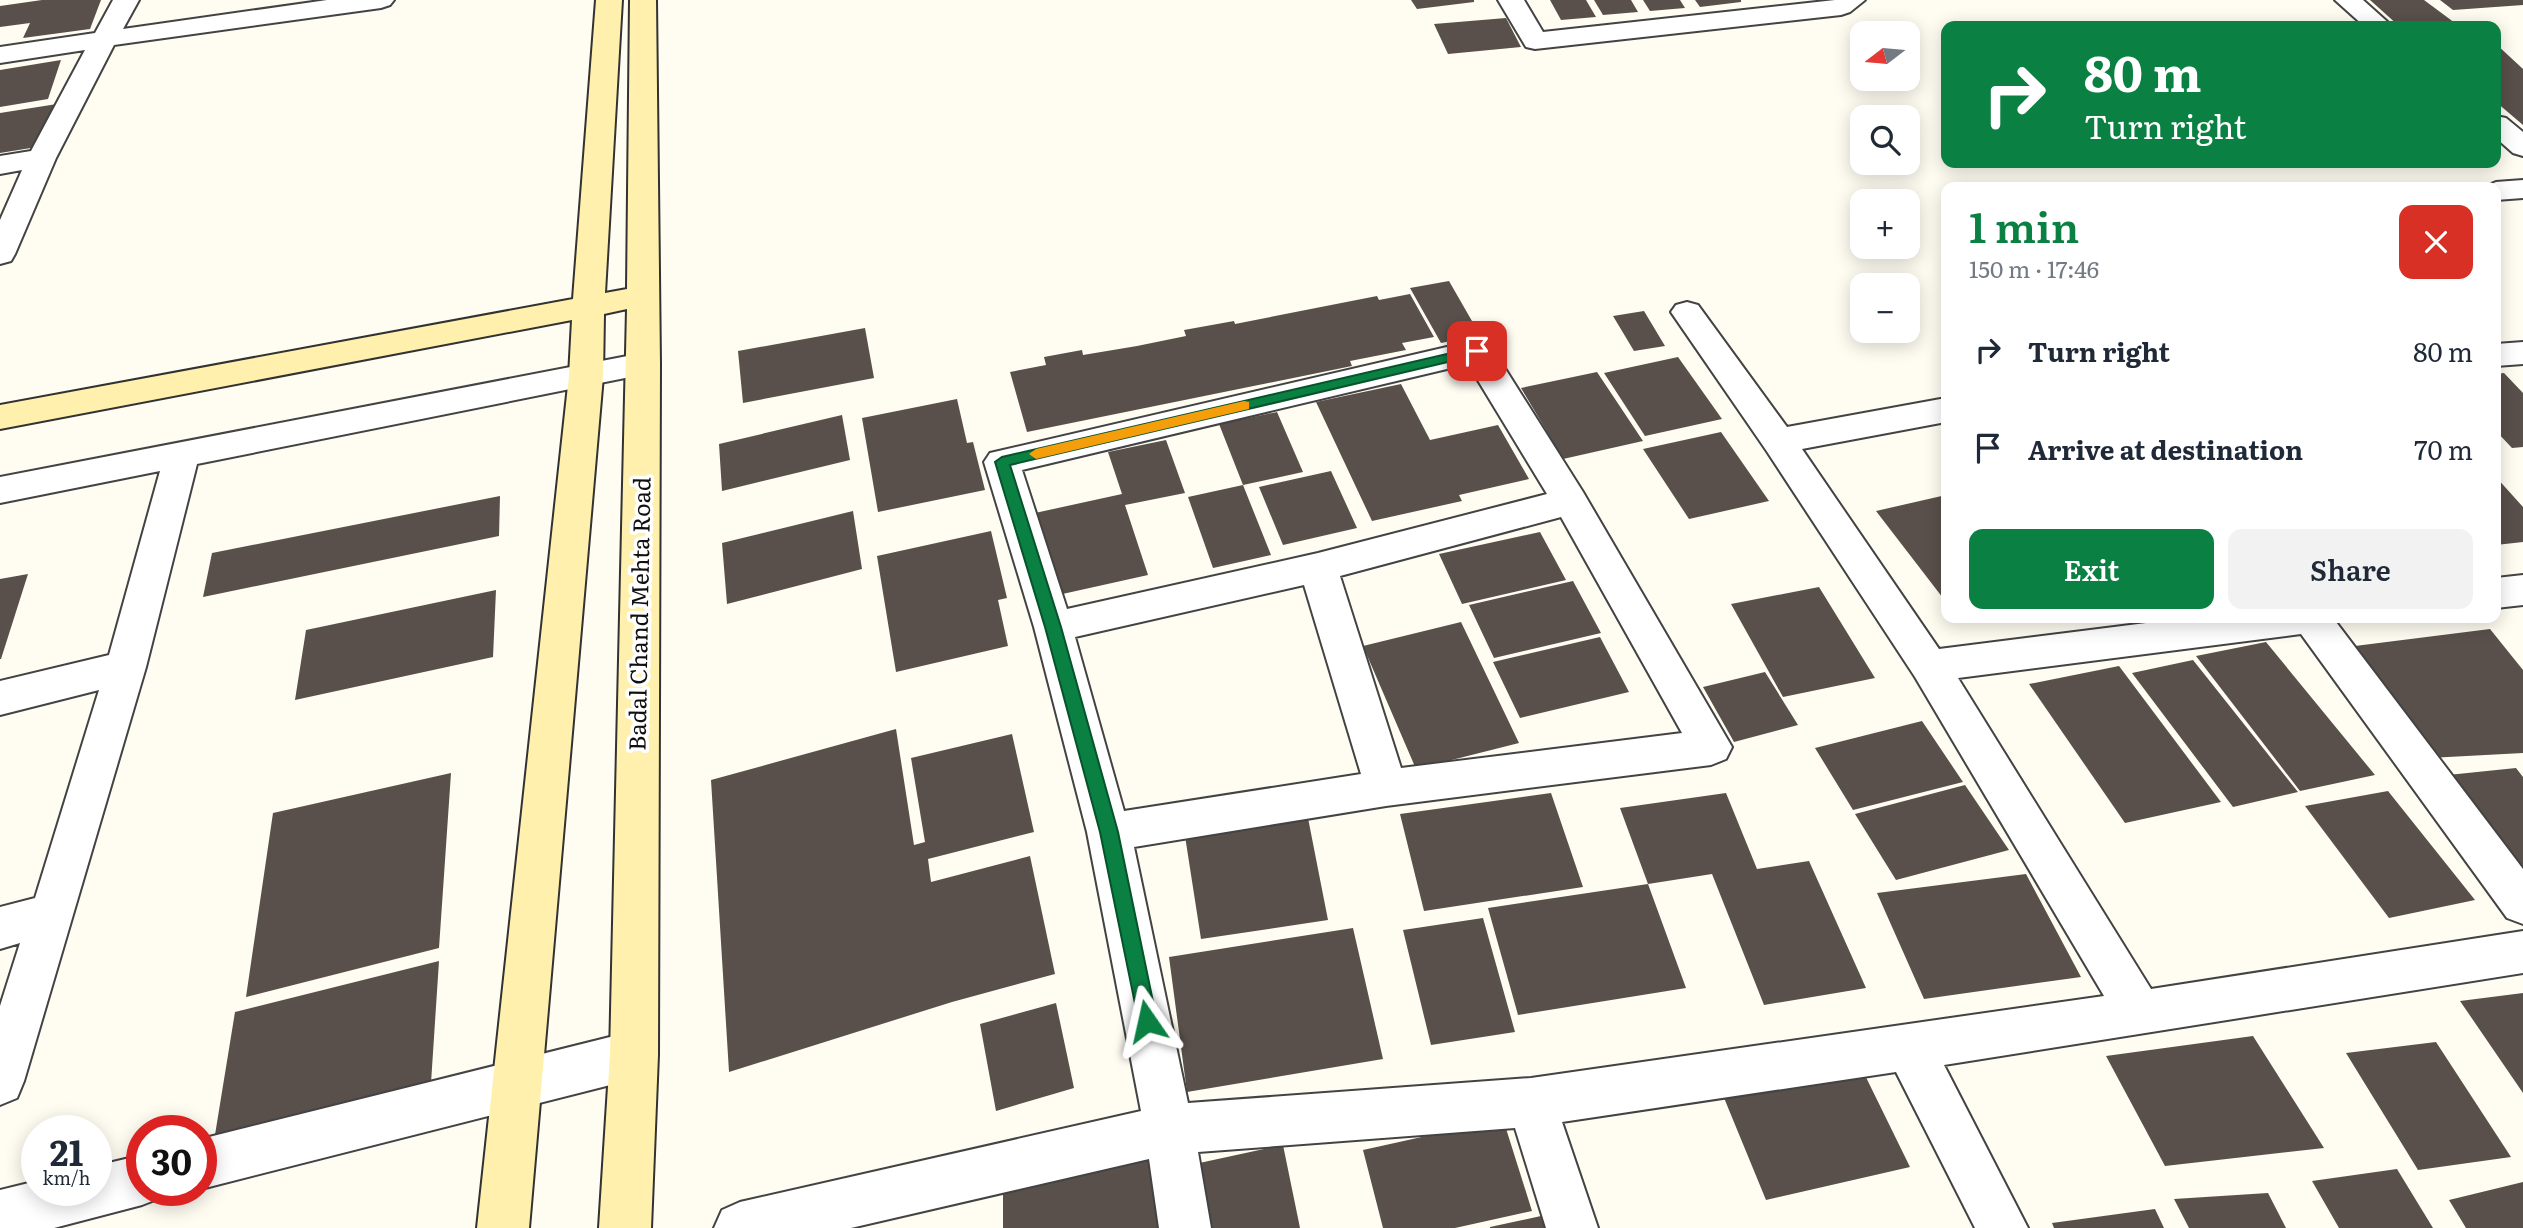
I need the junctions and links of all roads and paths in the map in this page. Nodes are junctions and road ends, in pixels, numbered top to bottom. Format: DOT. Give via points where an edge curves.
graph roads {
  1 [pos="125,0"];
  2 [pos="381,0"];
  3 [pos="609,0"];
  4 [pos="643,0"];
  5 [pos="1511,0"];
  6 [pos="1852,0"];
  7 [pos="2348,0"];
  8 [pos="2373,21"];
  9 [pos="104,39"];
  10 [pos="0,55"];
  11 [pos="2501,128"];
  12 [pos="2523,147"];
  13 [pos="42,158"];
  14 [pos="0,165"];
  15 [pos="2523,188"];
  16 [pos="2501,190"];
  17 [pos="0,254"];
  18 [pos="643,296"];
  19 [pos="588,306"];
  20 [pos="1687,312"];
  21 [pos="2523,353"];
  22 [pos="2501,355"];
  23 [pos="643,364"];
  24 [pos="586,376"];
  25 [pos="1941,411"];
  26 [pos="0,417"];
  27 [pos="1778,441"];
  28 [pos="181,454"];
  29 [pos="0,490"];
  30 [pos="1570,501"];
  31 [pos="1318,567"];
  32 [pos="2523,590"];
  33 [pos="2501,592"];
  34 [pos="2269,623"];
  35 [pos="2313,623"];
  36 [pos="1053,627"];
  37 [pos="1929,666"];
  38 [pos="126,667"];
  39 [pos="0,698"];
  40 [pos="1386,788"];
  41 [pos="1109,832"];
  42 [pos="2523,904"];
  43 [pos="52,914"];
  44 [pos="0,928"];
  45 [pos="2523,952"];
  46 [pos="2140,1013"];
  47 [pos="1909,1048"];
  48 [pos="634,1055"];
  49 [pos="0,1081"];
  50 [pos="518,1083"];
  51 [pos="1531,1102"];
  52 [pos="1169,1129"];
  53 [pos="217,1160"];
  54 [pos="126,1184"];
  55 [pos="0,1216"];
  56 [pos="503,1228"];
  57 [pos="625,1228"];
  58 [pos="740,1228"];
  59 [pos="1185,1228"];
  60 [pos="1572,1228"];
  61 [pos="2002,1228"];
  1 -- 9 [label="street"];
  2 -- 9 [label="street"];
  3 -- 19 [label="street"];
  4 -- 18 [label="street, Badal Chand Mehta Road"];
  5 -- 6 [label="street" via="1535,41 1841,7"];
  7 -- 8 [label="street"];
  9 -- 10 [label="street"];
  9 -- 13 [label="street"];
  11 -- 12 [label="street"];
  13 -- 14 [label="street"];
  13 -- 17 [label="street"];
  15 -- 16 [label="street"];
  18 -- 19 [label="street"];
  18 -- 23 [label="street, Badal Chand Mehta Road"];
  19 -- 24 [label="street"];
  19 -- 26 [label="street"];
  20 -- 27 [label="street"];
  21 -- 22 [label="street"];
  23 -- 24 [label="street"];
  23 -- 48 [label="street, Badal Chand Mehta Road"];
  24 -- 28 [label="street"];
  24 -- 50 [label="street"];
  25 -- 27 [label="street"];
  27 -- 37 [label="street"];
  28 -- 29 [label="street"];
  28 -- 38 [label="street"];
  30 -- 31 [label="street"];
  30 -- 36 [label="street" via="1477,351 1002,462"];
  30 -- 40 [label="street" via="1711,747"];
  31 -- 36 [label="street"];
  31 -- 40 [label="street"];
  32 -- 33 [label="street"];
  34 -- 37 [label="street"];
  35 -- 42 [label="street"];
  36 -- 41 [label="street"];
  37 -- 46 [label="street"];
  38 -- 39 [label="street"];
  38 -- 43 [label="street"];
  40 -- 41 [label="street"];
  41 -- 52 [label="street"];
  43 -- 44 [label="street"];
  43 -- 49 [label="street"];
  45 -- 46 [label="street"];
  46 -- 47 [label="street"];
  47 -- 51 [label="street"];
  47 -- 61 [label="street"];
  48 -- 50 [label="street"];
  48 -- 57 [label="street, Badal Chand Mehta Road"];
  50 -- 53 [label="street"];
  50 -- 56 [label="street"];
  51 -- 52 [label="street"];
  51 -- 60 [label="street"];
  52 -- 58 [label="street"];
  52 -- 59 [label="street"];
  54 -- 55 [label="street"];
}
